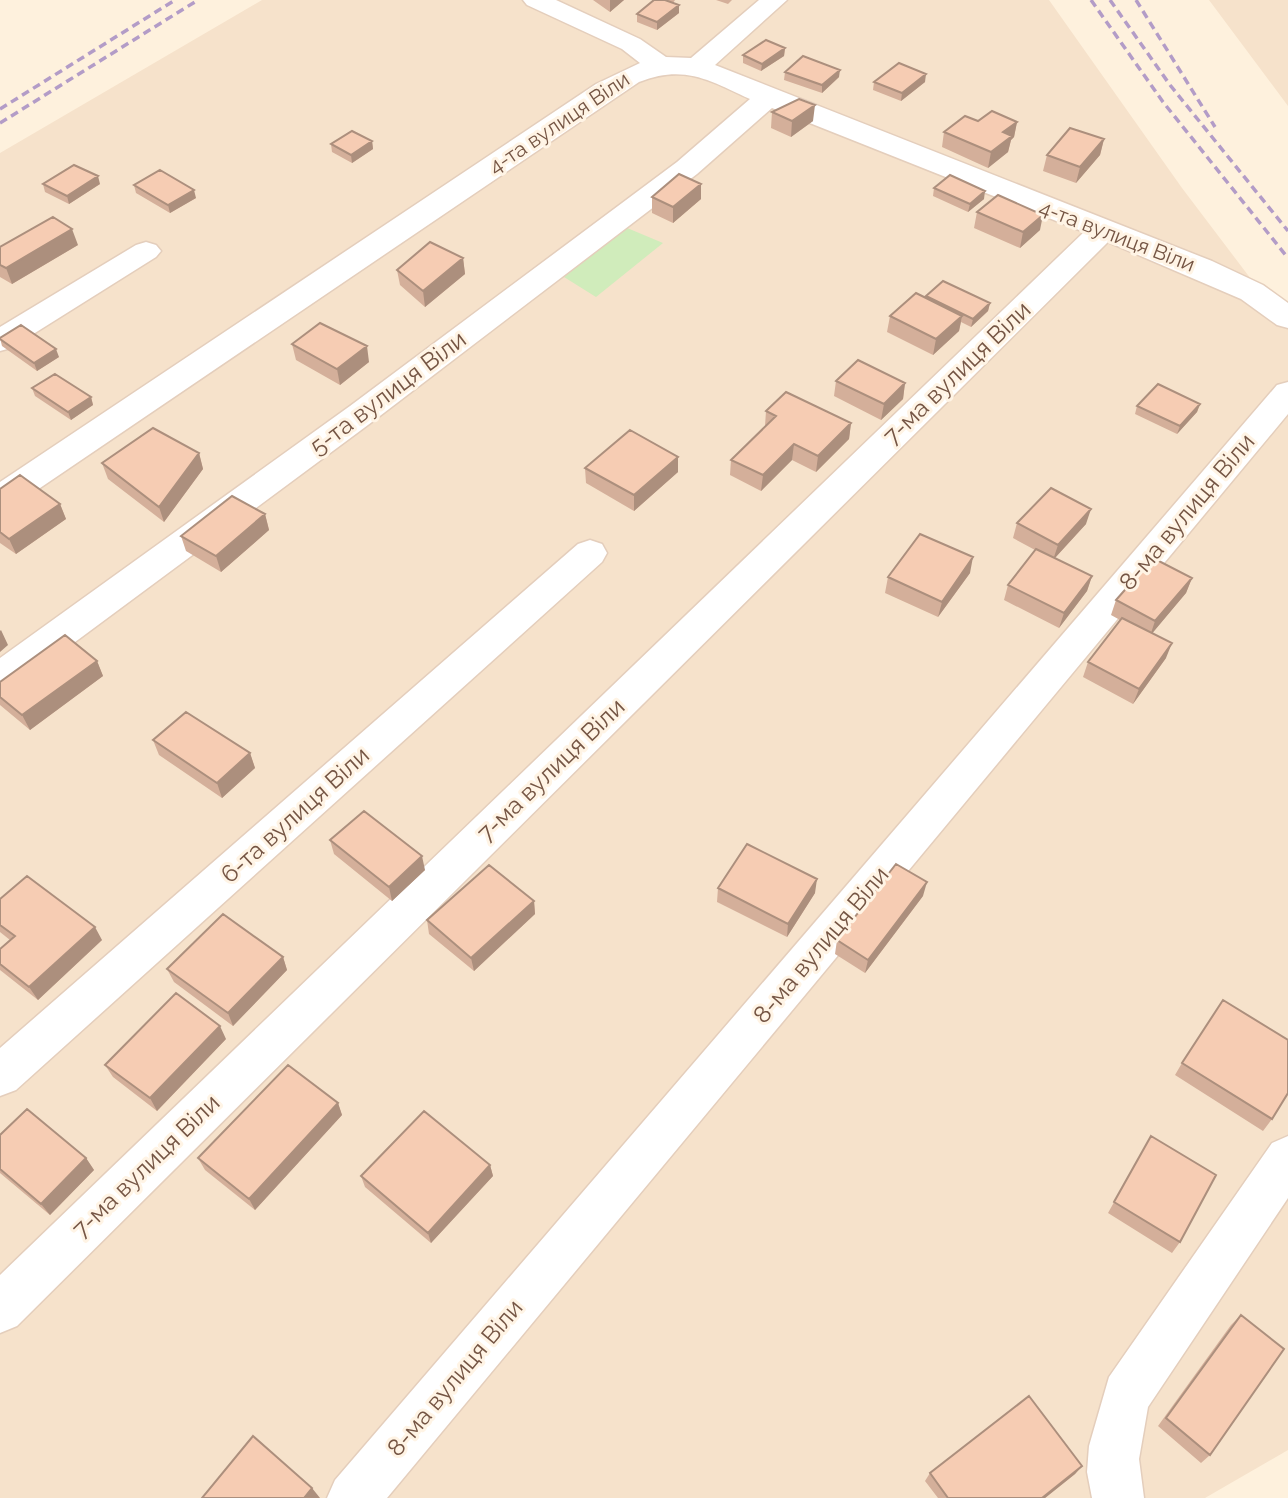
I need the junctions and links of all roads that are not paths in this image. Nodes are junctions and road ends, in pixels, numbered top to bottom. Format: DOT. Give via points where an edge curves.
graph roads {
  1 [pos="536,0"];
  2 [pos="774,0"];
  3 [pos="658,64"];
  4 [pos="698,66"];
  5 [pos="768,97"];
  6 [pos="1103,230"];
  7 [pos="146,251"];
  8 [pos="1288,318"];
  9 [pos="0,341"];
  10 [pos="1288,393"];
  11 [pos="0,499"];
  12 [pos="590,554"];
  13 [pos="0,678"];
  14 [pos="0,1076"];
  15 [pos="1288,1158"];
  16 [pos="0,1309"];
  17 [pos="353,1498"];
  18 [pos="1118,1498"];
  1 -- 3 [label="street" via="631,44"];
  2 -- 4 [label="street"];
  3 -- 4 [label="street, 4-та вулиця Віли"];
  3 -- 11 [label="street, 4-та вулиця Віли" via="627,75"];
  4 -- 5 [label="street, 4-та вулиця Віли"];
  5 -- 6 [label="street, 4-та вулиця Віли"];
  5 -- 13 [label="street, 5-та вулиця Віли" via="687,168"];
  6 -- 8 [label="street, 4-та вулиця Віли" via="1252,292"];
  6 -- 16 [label="street, 7-ма вулиця Віли"];
  7 -- 9 [label="street"];
  10 -- 17 [label="street, 8-ма вулиця Віли"];
  12 -- 14 [label="street, 6-та вулиця Віли"];
  15 -- 18 [label="street" via="1127,1395 1113,1439 1113,1482"];
}
